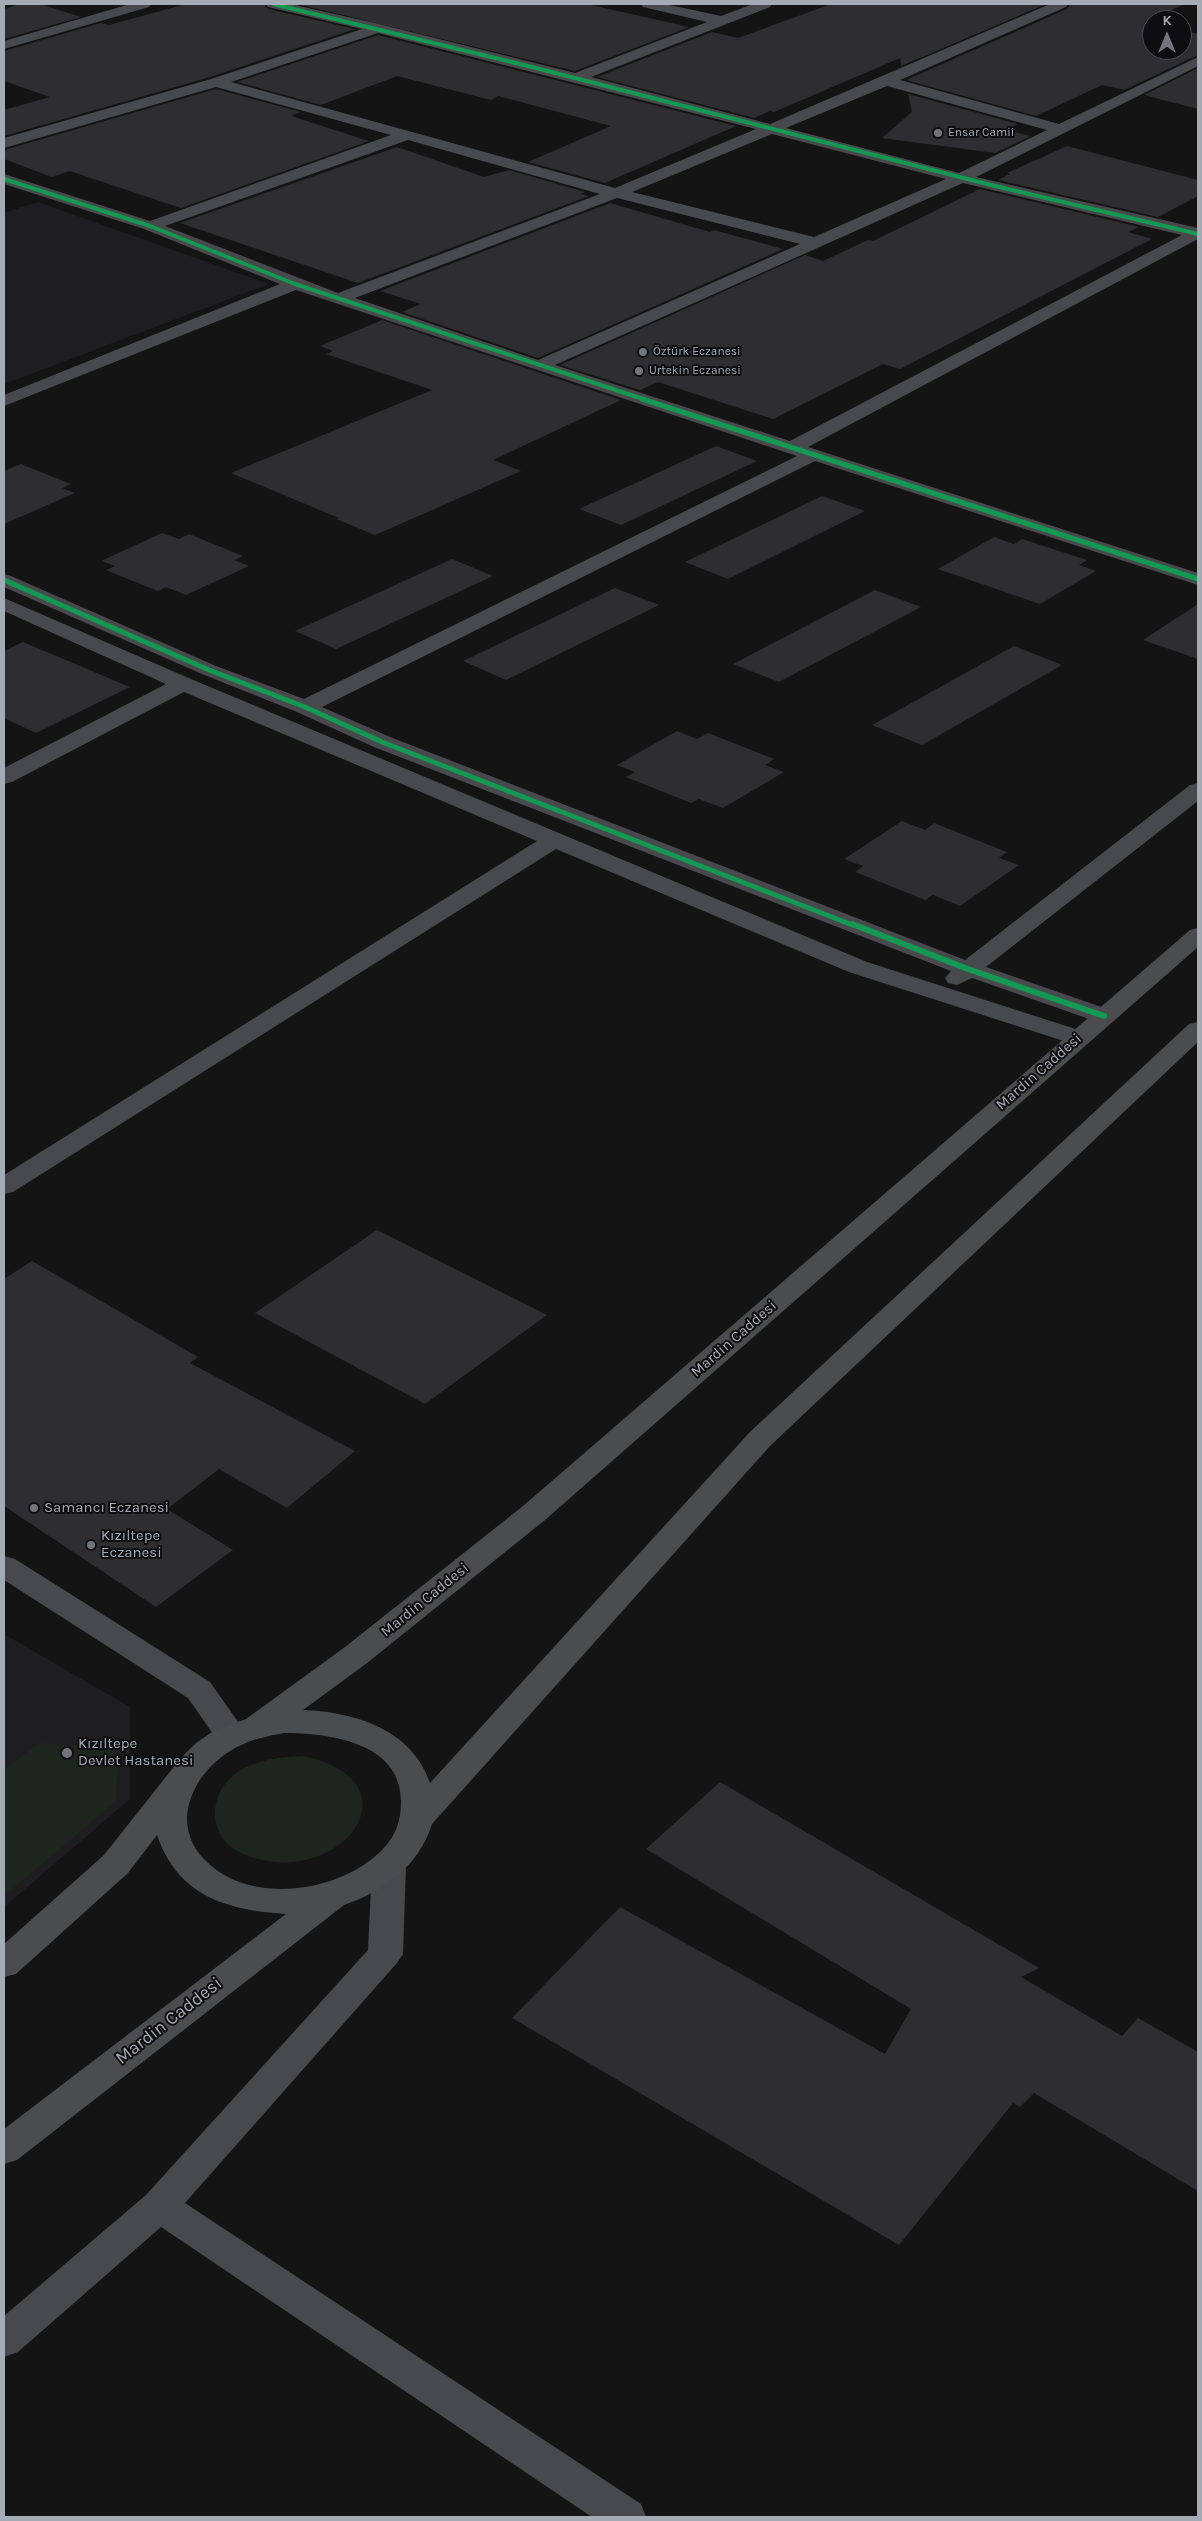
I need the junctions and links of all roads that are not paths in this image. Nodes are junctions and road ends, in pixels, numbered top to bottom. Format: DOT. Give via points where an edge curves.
graph roads {
  1 [pos="144,4"];
  2 [pos="274,4"];
  3 [pos="648,4"];
  4 [pos="764,4"];
  5 [pos="1060,4"];
  6 [pos="99,6"];
  7 [pos="719,20"];
  8 [pos="379,28"];
  9 [pos="4,36"];
  10 [pos="4,45"];
  11 [pos="1198,62"];
  12 [pos="576,78"];
  13 [pos="886,81"];
  14 [pos="216,82"];
  15 [pos="772,127"];
  16 [pos="1062,130"];
  17 [pos="407,135"];
  18 [pos="4,143"];
  19 [pos="961,178"];
  20 [pos="4,179"];
  21 [pos="39,190"];
  22 [pos="616,193"];
  23 [pos="12,199"];
  24 [pos="150,226"];
  25 [pos="1198,234"];
  26 [pos="818,244"];
  27 [pos="295,284"];
  28 [pos="340,298"];
  29 [pos="539,366"];
  30 [pos="4,401"];
  31 [pos="793,447"];
  32 [pos="815,454"];
  33 [pos="1198,579"];
  34 [pos="4,580"];
  35 [pos="51,602"];
  36 [pos="4,604"];
  37 [pos="26,614"];
  38 [pos="4,624"];
  39 [pos="183,684"];
  40 [pos="305,707"];
  41 [pos="4,777"];
  42 [pos="1198,790"];
  43 [pos="555,839"];
  44 [pos="1198,935"];
  45 [pos="968,969"];
  46 [pos="938,992"];
  47 [pos="1104,1016"];
  48 [pos="1198,1029"];
  49 [pos="1079,1038"];
  50 [pos="4,1186"];
  51 [pos="4,1566"];
  52 [pos="244,1731"];
  53 [pos="178,1784"];
  54 [pos="418,1816"];
  55 [pos="389,1866"];
  56 [pos="335,1895"];
  57 [pos="4,1964"];
  58 [pos="4,2149"];
  59 [pos="159,2206"];
  60 [pos="4,2340"];
  61 [pos="626,2517"];
  1 -- 10 [label="street"];
  2 -- 8 [label="street"];
  3 -- 7 [label="street"];
  4 -- 7 [label="street"];
  5 -- 13 [label="street"];
  6 -- 9 [label="street"];
  7 -- 12 [label="street"];
  8 -- 12 [label="street"];
  8 -- 14 [label="street"];
  11 -- 16 [label="street"];
  12 -- 15 [label="street"];
  13 -- 15 [label="street"];
  13 -- 16 [label="street"];
  14 -- 17 [label="street"];
  14 -- 18 [label="street"];
  15 -- 19 [label="street"];
  15 -- 22 [label="street"];
  16 -- 19 [label="street"];
  17 -- 22 [label="street"];
  17 -- 24 [label="street"];
  19 -- 25 [label="street"];
  19 -- 26 [label="street"];
  20 -- 21 [label="street"];
  21 -- 23 [label="street"];
  21 -- 24 [label="street"];
  22 -- 26 [label="street"];
  22 -- 28 [label="street"];
  24 -- 27 [label="street"];
  25 -- 31 [label="street"];
  26 -- 29 [label="street"];
  27 -- 28 [label="street"];
  27 -- 30 [label="street"];
  28 -- 29 [label="street"];
  29 -- 31 [label="street"];
  31 -- 32 [label="street"];
  32 -- 33 [label="street"];
  32 -- 40 [label="street"];
  34 -- 35 [label="street"];
  35 -- 37 [label="street"];
  35 -- 40 [label="street"];
  36 -- 37 [label="street"];
  37 -- 38 [label="street"];
  37 -- 39 [label="street"];
  39 -- 41 [label="street"];
  39 -- 43 [label="street"];
  40 -- 45 [label="street" via="382,742"];
  42 -- 45 [label="street"];
  43 -- 46 [label="street" via="858,966"];
  43 -- 50 [label="street"];
  44 -- 47 [label="highway, Mardin Caddesi"];
  45 -- 46 [label="street"];
  45 -- 47 [label="street"];
  46 -- 49 [label="street"];
  47 -- 49 [label="highway, Mardin Caddesi"];
  48 -- 54 [label="highway, Mardin Caddesi" via="760,1439"];
  49 -- 52 [label="highway, Mardin Caddesi" via="534,1513 356,1655"];
  51 -- 52 [label="street" via="199,1690"];
  52 -- 53 [label="highway, Mardin Caddesi" via="199,1757"];
  52 -- 54 [label="highway, Mardin Caddesi" via="284,1721 320,1721 355,1728 384,1743 406,1764 418,1789"];
  53 -- 56 [label="highway, Mardin Caddesi" via="169,1815 175,1844 193,1870 222,1890 261,1900 303,1902"];
  53 -- 57 [label="highway, Mardin Caddesi" via="116,1864"];
  54 -- 55 [label="highway, Mardin Caddesi" via="408,1842"];
  55 -- 56 [label="highway, Mardin Caddesi" via="364,1883"];
  55 -- 59 [label="street" via="385,1954"];
  56 -- 58 [label="highway, Mardin Caddesi"];
  59 -- 60 [label="street"];
  59 -- 61 [label="street"];
}
